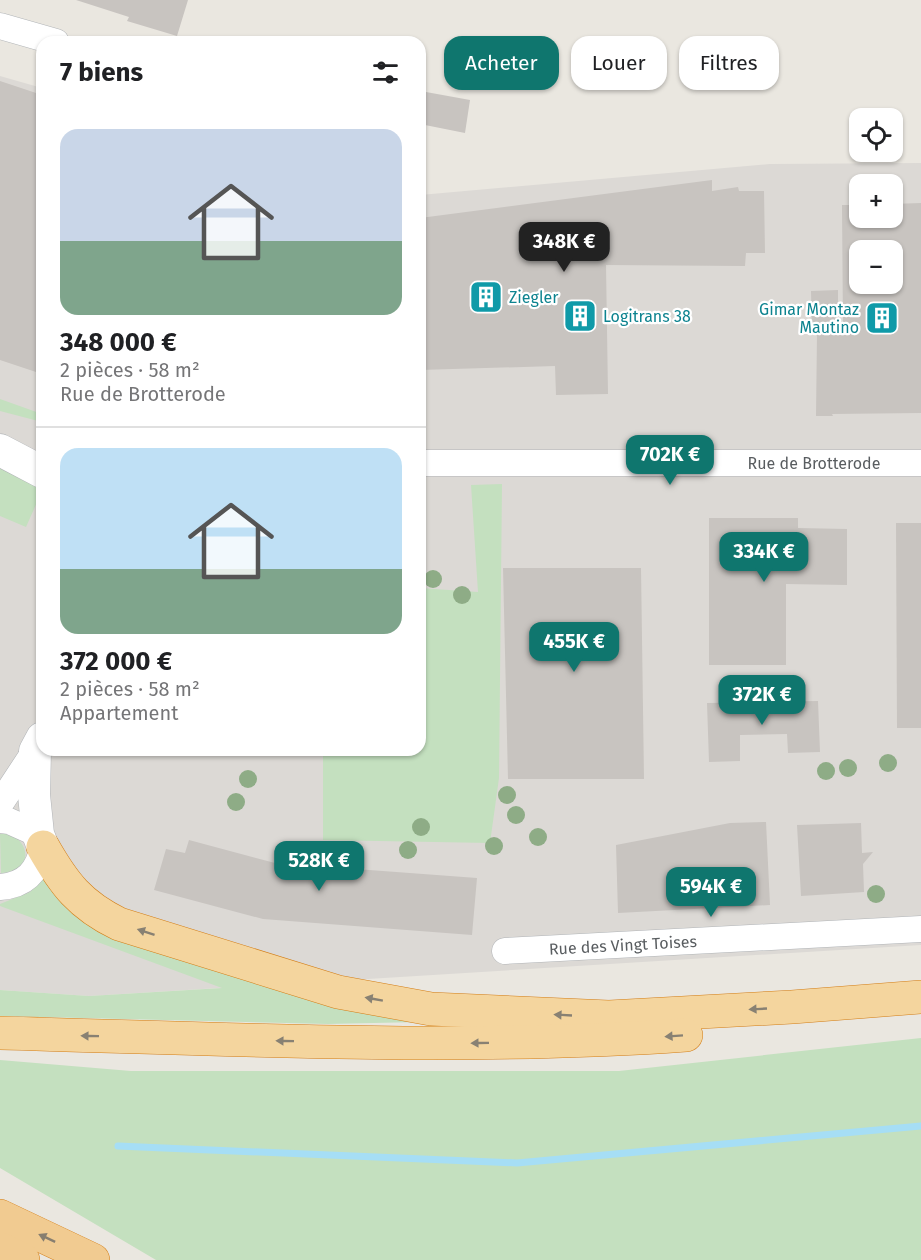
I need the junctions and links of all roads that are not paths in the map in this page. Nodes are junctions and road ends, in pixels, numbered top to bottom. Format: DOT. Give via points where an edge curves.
graph roads {
  1 [pos="0,26"];
  2 [pos="36,36"];
  3 [pos="0,440"];
  4 [pos="36,446"];
  5 [pos="0,450"];
  6 [pos="426,463"];
  7 [pos="921,463"];
  8 [pos="36,469"];
  9 [pos="36,747"];
  10 [pos="37,756"];
  11 [pos="0,804"];
  12 [pos="0,820"];
  13 [pos="40,841"];
  14 [pos="0,887"];
  15 [pos="921,929"];
  16 [pos="505,951"];
  17 [pos="921,997"];
  18 [pos="921,1015"];
  19 [pos="0,1033"];
  20 [pos="0,1216"];
  21 [pos="0,1249"];
  22 [pos="23,1260"];
  23 [pos="93,1260"];
  1 -- 2 [label="street"];
  3 -- 4 [label="street"];
  5 -- 8 [label="street"];
  6 -- 7 [label="street, Rue de Brotterode"];
  9 -- 11 [label="street"];
  10 -- 13 [label="street" via="34,795"];
  12 -- 13 [label="street" via="15,823"];
  13 -- 14 [label="street" via="39,863 30,875"];
  17 -- 13 [label="highway, one-way" via="609,1017 432,1009 338,992 119,924 100,915 70,890"];
  15 -- 16 [label="street, Rue des Vingt Toises"];
  18 -- 19 [label="highway, one-way" via="602,1041 412,1044"];
  23 -- 20 [label="highway, one-way"];
  21 -- 22 [label="highway"];
}
